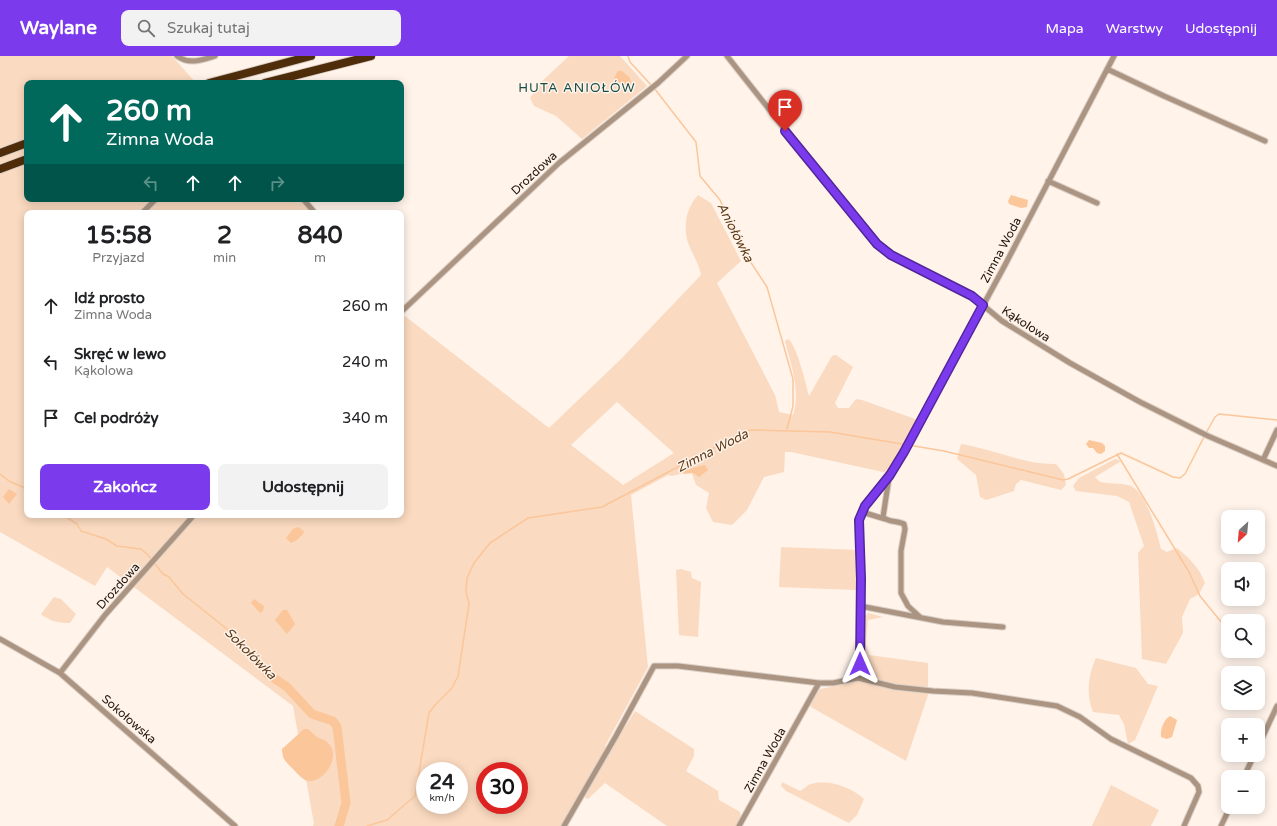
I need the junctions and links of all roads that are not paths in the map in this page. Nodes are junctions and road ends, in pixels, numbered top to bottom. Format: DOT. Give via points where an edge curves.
graph roads {
  1 [pos="177,56"];
  2 [pos="215,56"];
  3 [pos="311,56"];
  4 [pos="371,56"];
  5 [pos="687,56"];
  6 [pos="727,56"];
  7 [pos="1114,56"];
  8 [pos="1107,69"];
  9 [pos="221,80"];
  10 [pos="277,80"];
  11 [pos="1265,141"];
  12 [pos="24,144"];
  13 [pos="0,153"];
  14 [pos="24,160"];
  15 [pos="0,169"];
  16 [pos="1048,181"];
  17 [pos="153,202"];
  18 [pos="306,202"];
  19 [pos="1097,203"];
  20 [pos="145,210"];
  21 [pos="312,210"];
  22 [pos="983,305"];
  23 [pos="404,308"];
  24 [pos="1277,430"];
  25 [pos="1263,460"];
  26 [pos="1277,466"];
  27 [pos="891,474"];
  28 [pos="862,512"];
  29 [pos="191,518"];
  30 [pos="885,519"];
  31 [pos="860,606"];
  32 [pos="920,617"];
  33 [pos="1003,627"];
  34 [pos="0,640"];
  35 [pos="60,673"];
  36 [pos="858,678"];
  37 [pos="819,683"];
  38 [pos="1277,706"];
  39 [pos="1265,732"];
  40 [pos="1227,814"];
  41 [pos="235,826"];
  42 [pos="564,826"];
  43 [pos="739,826"];
  44 [pos="1184,826"];
  45 [pos="1221,826"];
  1 -- 2 [label="street" via="192,61"];
  3 -- 9 [label="highway"];
  4 -- 10 [label="highway"];
  5 -- 23 [label="street, Drozdowa" via="559,163"];
  6 -- 22 [label="street, Kąkolowa" via="877,244 891,255 972,296"];
  7 -- 8 [label="street, Zimna Woda"];
  8 -- 11 [label="street"];
  8 -- 16 [label="street, Zimna Woda"];
  12 -- 13 [label="highway"];
  14 -- 15 [label="highway"];
  16 -- 19 [label="street"];
  16 -- 22 [label="street, Zimna Woda"];
  17 -- 20 [label="street"];
  18 -- 21 [label="street"];
  22 -- 25 [label="street, Kąkolowa" via="1002,321 1140,402 1205,435"];
  22 -- 27 [label="street, Zimna Woda"];
  24 -- 25 [label="street"];
  25 -- 26 [label="street, Kąkolowa"];
  27 -- 28 [label="street, Zimna Woda"];
  27 -- 30 [label="street" via="882,514"];
  28 -- 30 [label="street"];
  28 -- 31 [label="street" via="859,529"];
  29 -- 35 [label="street, Drozdowa" via="105,615"];
  30 -- 32 [label="street" via="904,524 901,593 908,606"];
  31 -- 32 [label="street"];
  31 -- 36 [label="street"];
  32 -- 33 [label="street" via="947,623"];
  34 -- 35 [label="street, Sokołowska"];
  35 -- 41 [label="street, Sokołowska"];
  36 -- 37 [label="street"];
  36 -- 44 [label="street" via="895,687 972,693 1063,708 1111,739 1192,778 1199,792"];
  37 -- 42 [label="street" via="678,666 654,666"];
  37 -- 43 [label="street, Zimna Woda"];
  38 -- 39 [label="street"];
  40 -- 45 [label="street"];
}
